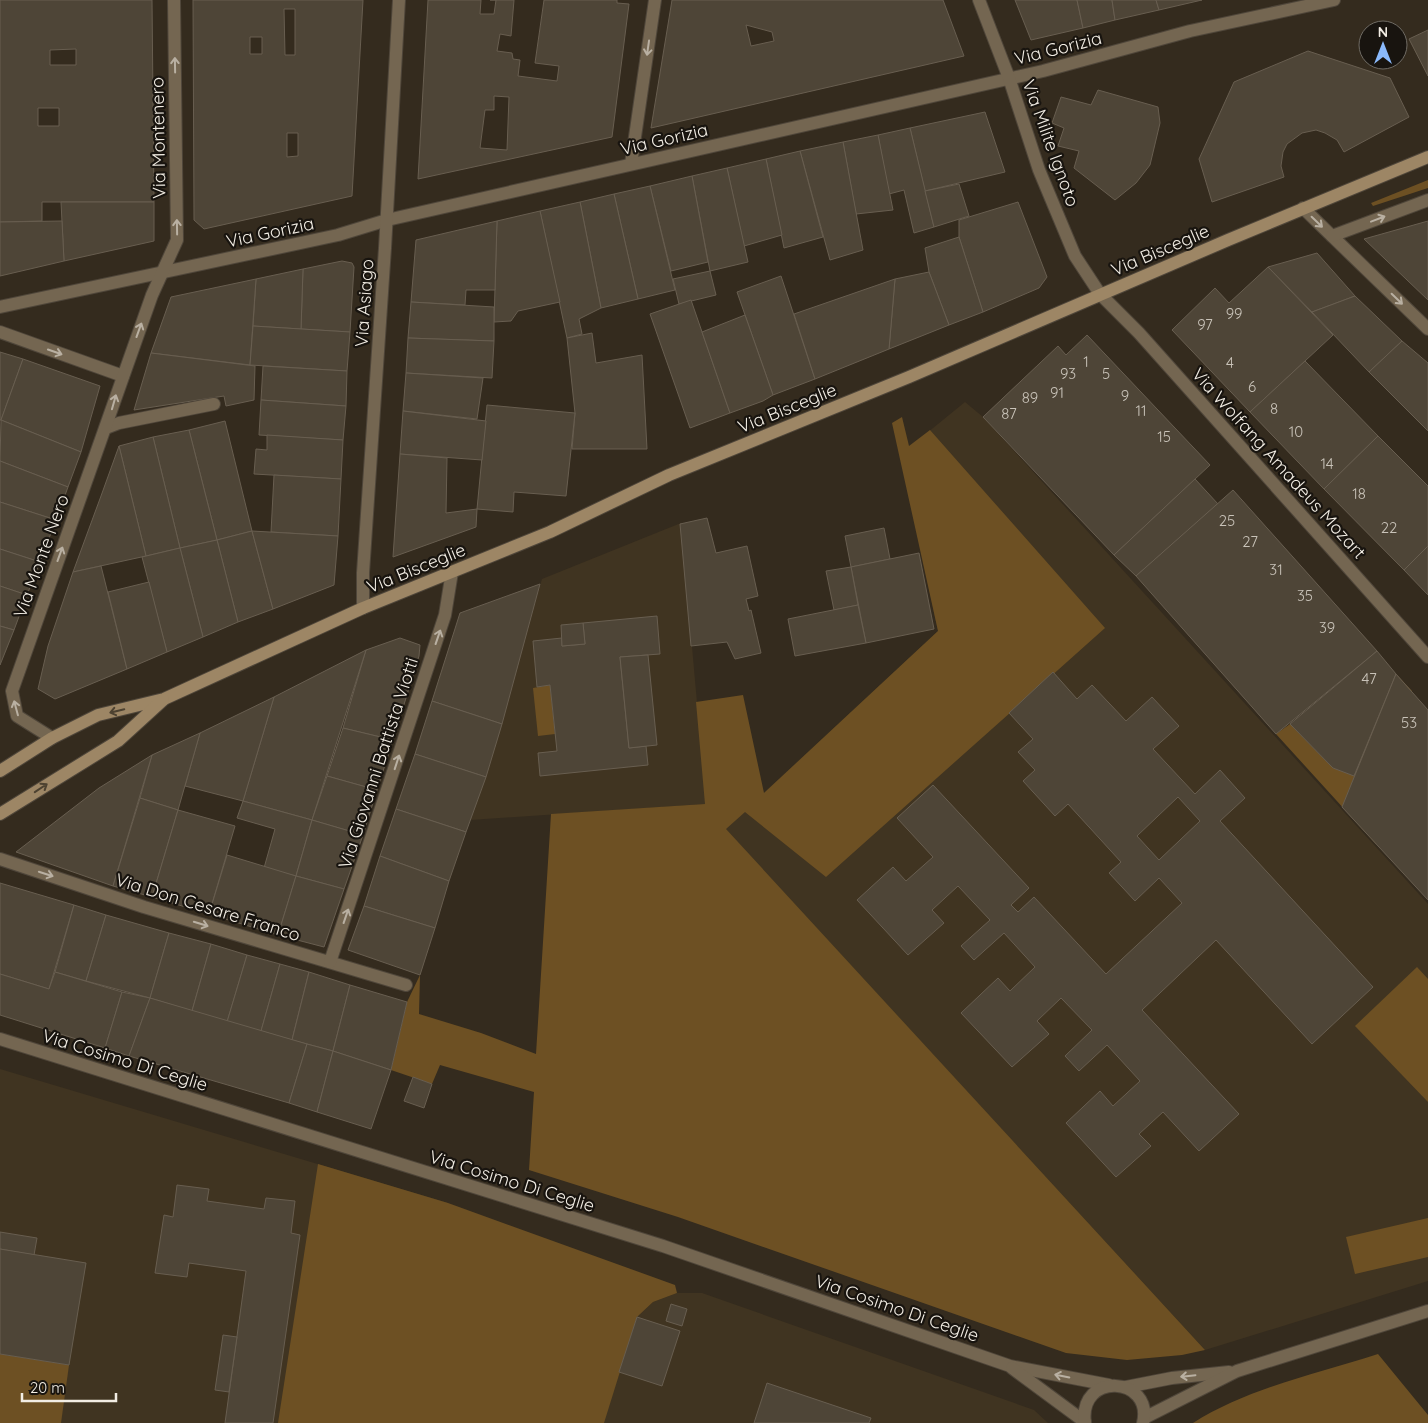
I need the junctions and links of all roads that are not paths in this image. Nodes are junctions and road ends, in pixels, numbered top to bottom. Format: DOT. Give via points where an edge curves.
graph roads {
  1 [pos="174,0"];
  2 [pos="399,0"];
  3 [pos="655,0"];
  4 [pos="978,0"];
  5 [pos="1334,0"];
  6 [pos="1009,78"];
  7 [pos="1428,157"];
  8 [pos="631,164"];
  9 [pos="1428,200"];
  10 [pos="1303,208"];
  11 [pos="387,220"];
  12 [pos="1332,236"];
  13 [pos="162,273"];
  14 [pos="1100,294"];
  15 [pos="0,307"];
  16 [pos="1428,329"];
  17 [pos="0,332"];
  18 [pos="123,376"];
  19 [pos="214,404"];
  20 [pos="106,428"];
  21 [pos="452,572"];
  22 [pos="363,608"];
  23 [pos="1428,657"];
  24 [pos="164,699"];
  25 [pos="52,738"];
  26 [pos="0,771"];
  27 [pos="0,814"];
  28 [pos="0,859"];
  29 [pos="330,962"];
  30 [pos="406,985"];
  31 [pos="0,1040"];
  32 [pos="1428,1311"];
  33 [pos="1010,1366"];
  34 [pos="1237,1371"];
  35 [pos="1109,1385"];
  36 [pos="1126,1388"];
  37 [pos="1143,1420"];
  38 [pos="1085,1422"];
  13 -- 1 [label="street, Via Montenero, one-way" via="177,240"];
  2 -- 11 [label="street, Via Asiago"];
  3 -- 8 [label="street, one-way"];
  4 -- 6 [label="street, Via Milite Ignoto"];
  5 -- 6 [label="street, Via Gorizia" via="1190,31"];
  6 -- 8 [label="street, Via Gorizia"];
  6 -- 14 [label="street, Via Milite Ignoto" via="1038,170 1075,256"];
  7 -- 10 [label="main road, Via Bisceglie"];
  8 -- 11 [label="street, Via Gorizia"];
  12 -- 9 [label="street, one-way"];
  10 -- 12 [label="street, one-way"];
  10 -- 14 [label="main road, Via Bisceglie"];
  11 -- 13 [label="street, Via Gorizia" via="338,235"];
  11 -- 22 [label="street, Via Asiago"];
  12 -- 16 [label="street, one-way"];
  13 -- 15 [label="street, Via Gorizia"];
  18 -- 13 [label="street, Via Monte Nero, one-way"];
  14 -- 21 [label="main road, Via Bisceglie" via="669,476 550,532"];
  14 -- 23 [label="street, Via Wolfang Amadeus Mozart" via="1139,333"];
  17 -- 18 [label="street, one-way"];
  20 -- 18 [label="street, Via Monte Nero, one-way"];
  19 -- 20 [label="street"];
  25 -- 20 [label="street, Via Monte Nero, one-way" via="17,716 12,691"];
  21 -- 22 [label="main road, Via Bisceglie"];
  29 -- 21 [label="street, Via Giovanni Battista Viotti, one-way" via="445,615"];
  22 -- 24 [label="main road, Via Bisceglie"];
  24 -- 25 [label="main road, Via Bisceglie, one-way" via="98,715"];
  27 -- 24 [label="main road, Via Bisceglie, one-way" via="118,741"];
  25 -- 26 [label="main road, Via Bisceglie"];
  28 -- 29 [label="street, Via Don Cesare Franco, one-way" via="144,907"];
  29 -- 30 [label="street, Via Don Cesare Franco"];
  31 -- 33 [label="street, Via Cosimo Di Ceglie" via="663,1246"];
  32 -- 34 [label="street"];
  35 -- 33 [label="street, Via Cosimo Di Ceglie, one-way"];
  33 -- 38 [label="street, Via Cosimo Di Ceglie"];
  34 -- 36 [label="street, one-way" via="1172,1378"];
  34 -- 37 [label="street"];
  35 -- 36 [label="street, Via Cosimo Di Ceglie"];
  35 -- 38 [label="street" via="1100,1388 1087,1403"];
  36 -- 37 [label="street" via="1140,1400"];
}
